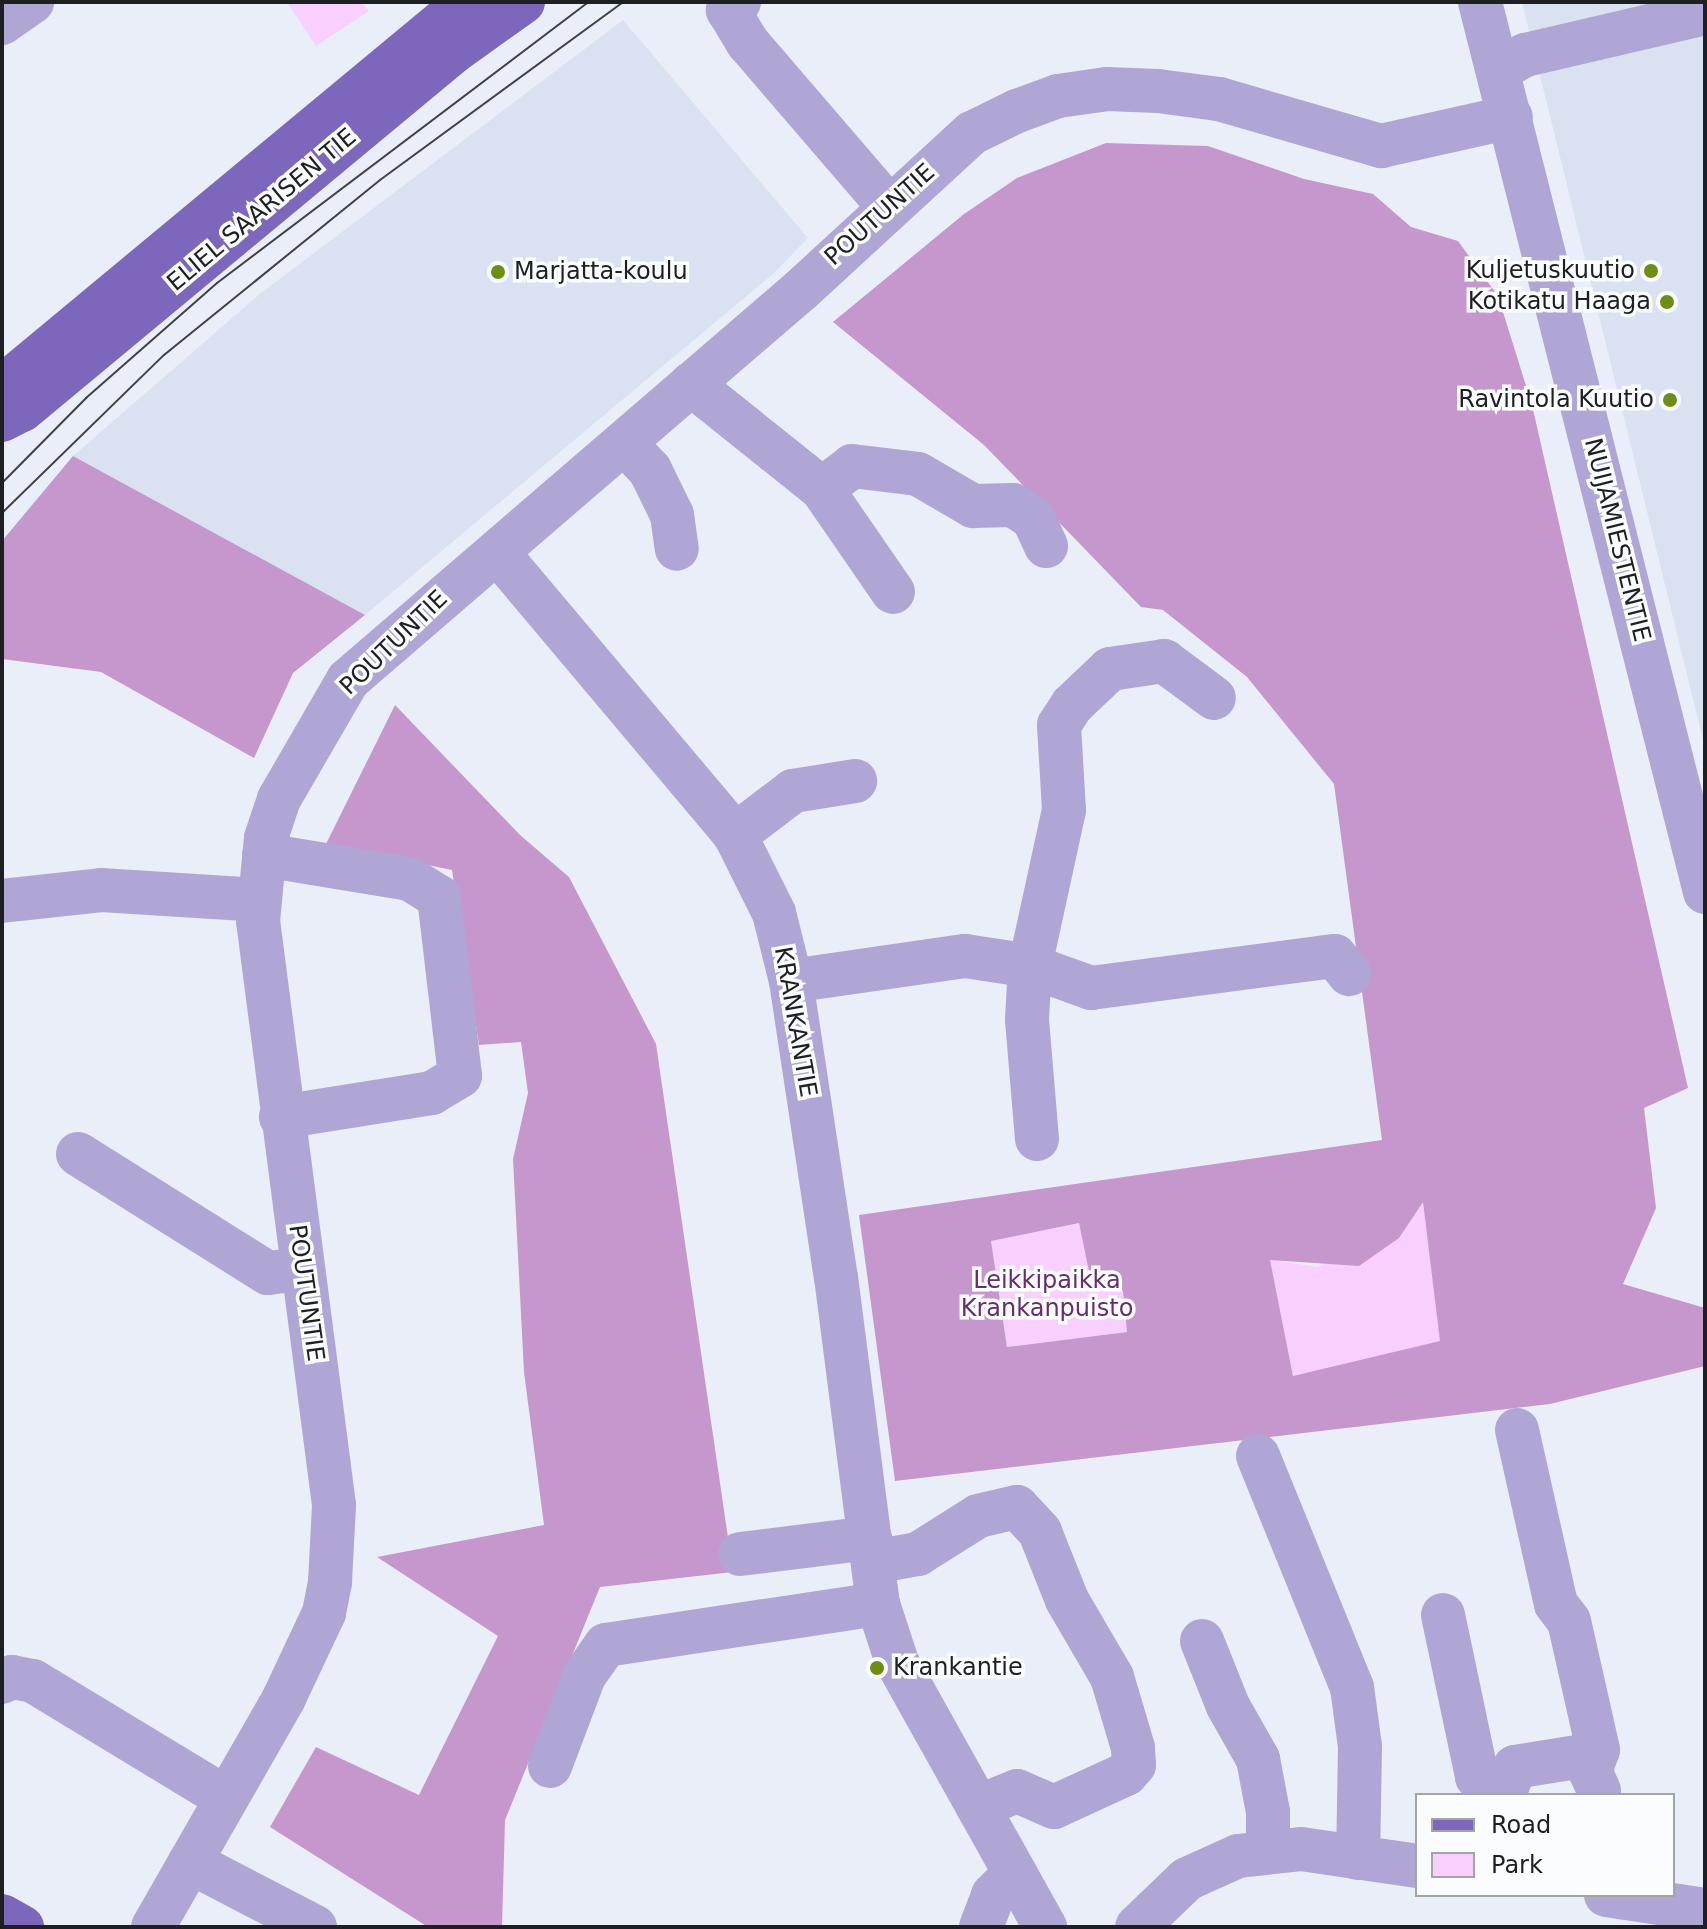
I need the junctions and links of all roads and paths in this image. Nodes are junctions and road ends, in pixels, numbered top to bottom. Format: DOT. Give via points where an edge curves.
graph roads {
  1 [pos="32,2"];
  2 [pos="466,2"];
  3 [pos="523,2"];
  4 [pos="739,2"];
  5 [pos="1480,2"];
  6 [pos="1705,13"];
  7 [pos="2,23"];
  8 [pos="1498,70"];
  9 [pos="1511,117"];
  10 [pos="888,206"];
  11 [pos="691,384"];
  12 [pos="2,387"];
  13 [pos="2,420"];
  14 [pos="624,443"];
  15 [pos="822,489"];
  16 [pos="1046,546"];
  17 [pos="677,549"];
  18 [pos="497,552"];
  19 [pos="893,592"];
  20 [pos="1214,698"];
  21 [pos="855,781"];
  22 [pos="735,835"];
  23 [pos="264,855"];
  24 [pos="1705,892"];
  25 [pos="259,900"];
  26 [pos="2,901"];
  27 [pos="1030,966"];
  28 [pos="1349,974"];
  29 [pos="791,981"];
  30 [pos="281,1117"];
  31 [pos="1037,1139"];
  32 [pos="78,1154"];
  33 [pos="303,1269"];
  34 [pos="1517,1430"];
  35 [pos="1258,1456"];
  36 [pos="740,1554"];
  37 [pos="874,1568"];
  38 [pos="1443,1615"];
  39 [pos="1202,1641"];
  40 [pos="2,1682"];
  41 [pos="550,1766"];
  42 [pos="1596,1780"];
  43 [pos="1489,1793"];
  44 [pos="1505,1793"];
  45 [pos="226,1798"];
  46 [pos="978,1807"];
  47 [pos="1268,1850"];
  48 [pos="1358,1858"];
  49 [pos="190,1862"];
  50 [pos="1415,1866"];
  51 [pos="1015,1873"];
  52 [pos="1621,1897"];
  53 [pos="1705,1910"];
  54 [pos="2,1916"];
  55 [pos="22,1927"];
  56 [pos="153,1927"];
  57 [pos="315,1927"];
  58 [pos="981,1927"];
  59 [pos="1045,1927"];
  60 [pos="1137,1927"];
  1 -- 7 [label="street"];
  2 -- 12 [label="main road, ELIEL SAARISEN TIE"];
  3 -- 13 [label="main road, ELIEL SAARISEN TIE" via="453,52 22,410"];
  4 -- 10 [label="street" via="728,10 748,43"];
  5 -- 8 [label="street, NUIJAMIESTENTIE"];
  6 -- 8 [label="street" via="1525,55"];
  8 -- 9 [label="street, NUIJAMIESTENTIE"];
  9 -- 10 [label="street, POUTUNTIE" via="1381,146 1219,99 1107,89 1058,96 972,133"];
  9 -- 24 [label="street, NUIJAMIESTENTIE"];
  10 -- 11 [label="street, POUTUNTIE"];
  11 -- 14 [label="street, POUTUNTIE"];
  11 -- 15 [label="street"];
  14 -- 17 [label="street" via="650,470 672,515"];
  14 -- 18 [label="street, POUTUNTIE"];
  15 -- 16 [label="street" via="852,466 918,474 973,506 1013,505 1033,518"];
  15 -- 19 [label="street"];
  18 -- 22 [label="street, KRANKANTIE"];
  18 -- 23 [label="street, POUTUNTIE" via="348,680 279,799"];
  20 -- 27 [label="street" via="1164,661 1110,669 1072,705 1059,725 1064,810"];
  21 -- 22 [label="street" via="793,791"];
  22 -- 29 [label="street, KRANKANTIE" via="774,913"];
  23 -- 25 [label="street, POUTUNTIE"];
  23 -- 30 [label="street" via="410,879 439,897 460,1076 432,1093"];
  25 -- 26 [label="street" via="101,890"];
  25 -- 30 [label="street, POUTUNTIE" via="261,969"];
  27 -- 28 [label="street" via="1091,988 1335,956"];
  27 -- 29 [label="street" via="965,956"];
  27 -- 31 [label="street" via="1027,1019"];
  29 -- 37 [label="street, KRANKANTIE"];
  30 -- 33 [label="street, POUTUNTIE"];
  32 -- 33 [label="street" via="268,1273"];
  33 -- 45 [label="street, POUTUNTIE" via="334,1505 330,1582 311,1643"];
  34 -- 42 [label="street" via="1556,1604 1569,1621 1598,1750"];
  35 -- 48 [label="street" via="1352,1687 1360,1747"];
  36 -- 37 [label="street"];
  37 -- 41 [label="street" via="606,1645 584,1676"];
  37 -- 46 [label="street, KRANKANTIE" via="897,1662"];
  37 -- 46 [label="street" via="918,1554 978,1516 1017,1507 1040,1532 1063,1590 1112,1677 1134,1765 1126,1774 1054,1807 1017,1791"];
  38 -- 43 [label="street" via="1477,1777"];
  39 -- 47 [label="street" via="1228,1706 1258,1759 1268,1812"];
  40 -- 45 [label="street" via="12,1677 33,1681"];
  42 -- 44 [label="street" via="1583,1756 1515,1767"];
  45 -- 49 [label="street, POUTUNTIE"];
  46 -- 51 [label="street, KRANKANTIE"];
  47 -- 48 [label="street"];
  47 -- 60 [label="street" via="1224,1861 1187,1879"];
  48 -- 50 [label="street"];
  49 -- 56 [label="street, POUTUNTIE"];
  49 -- 57 [label="street"];
  51 -- 58 [label="street" via="993,1895"];
  51 -- 59 [label="street, KRANKANTIE"];
  52 -- 53 [label="street"];
  54 -- 55 [label="main road"];
}
